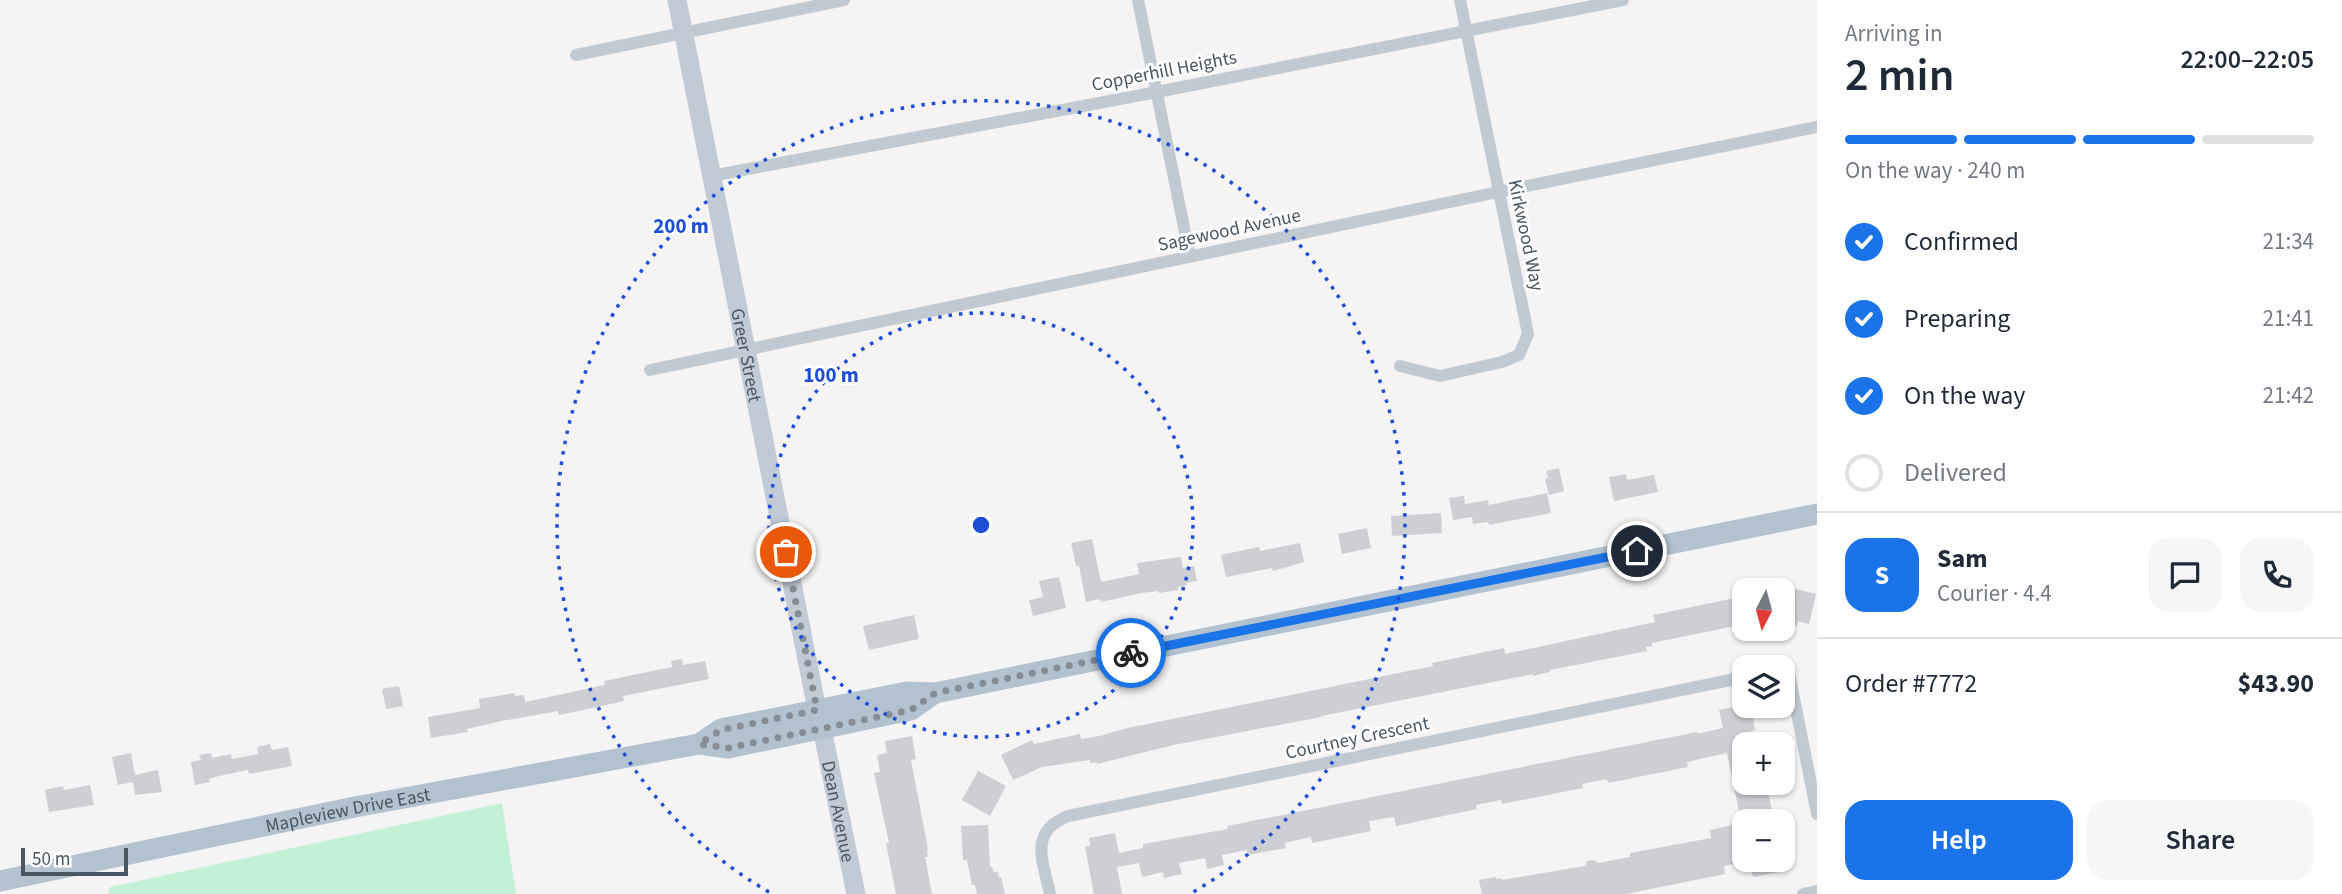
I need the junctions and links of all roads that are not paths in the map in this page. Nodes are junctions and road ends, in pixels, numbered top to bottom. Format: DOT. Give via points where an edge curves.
graph roads {
  1 [pos="677,0"];
  2 [pos="844,0"];
  3 [pos="1138,0"];
  4 [pos="1460,0"];
  5 [pos="1623,0"];
  6 [pos="1466,31"];
  7 [pos="683,33"];
  8 [pos="576,55"];
  9 [pos="1157,92"];
  10 [pos="1817,127"];
  11 [pos="711,176"];
  12 [pos="1498,192"];
  13 [pos="1190,257"];
  14 [pos="746,349"];
  15 [pos="1400,366"];
  16 [pos="650,370"];
  17 [pos="1817,514"];
  18 [pos="1732,680"];
  19 [pos="1795,703"];
  20 [pos="820,719"];
  21 [pos="1817,814"];
  22 [pos="0,881"];
  23 [pos="1817,891"];
  24 [pos="856,894"];
  25 [pos="1050,894"];
  26 [pos="1803,894"];
  1 -- 7 [label="street, Greer Street"];
  2 -- 7 [label="street"];
  3 -- 9 [label="street"];
  4 -- 6 [label="street, Kirkwood Way"];
  5 -- 6 [label="street, Copperhill Heights"];
  6 -- 9 [label="street, Copperhill Heights"];
  6 -- 12 [label="street, Kirkwood Way"];
  7 -- 8 [label="street"];
  7 -- 11 [label="street, Greer Street"];
  9 -- 11 [label="street, Copperhill Heights"];
  9 -- 13 [label="street"];
  10 -- 12 [label="street, Sagewood Avenue"];
  11 -- 14 [label="street, Greer Street"];
  12 -- 13 [label="street, Sagewood Avenue"];
  12 -- 15 [label="street, Kirkwood Way" via="1528,334 1519,355 1440,376"];
  13 -- 14 [label="street, Sagewood Avenue"];
  14 -- 16 [label="street, Sagewood Avenue"];
  14 -- 20 [label="street, Greer Street"];
  17 -- 20 [label="main road, Mapleview Drive East" via="935,693 907,692"];
  18 -- 25 [label="street, Courtney Crescent" via="1068,816 1049,826 1043,836 1041,849"];
  19 -- 21 [label="street"];
  20 -- 22 [label="main road, Mapleview Drive East" via="721,730 699,744 355,807"];
  20 -- 24 [label="street, Dean Avenue"];
  23 -- 26 [label="street"];
}
